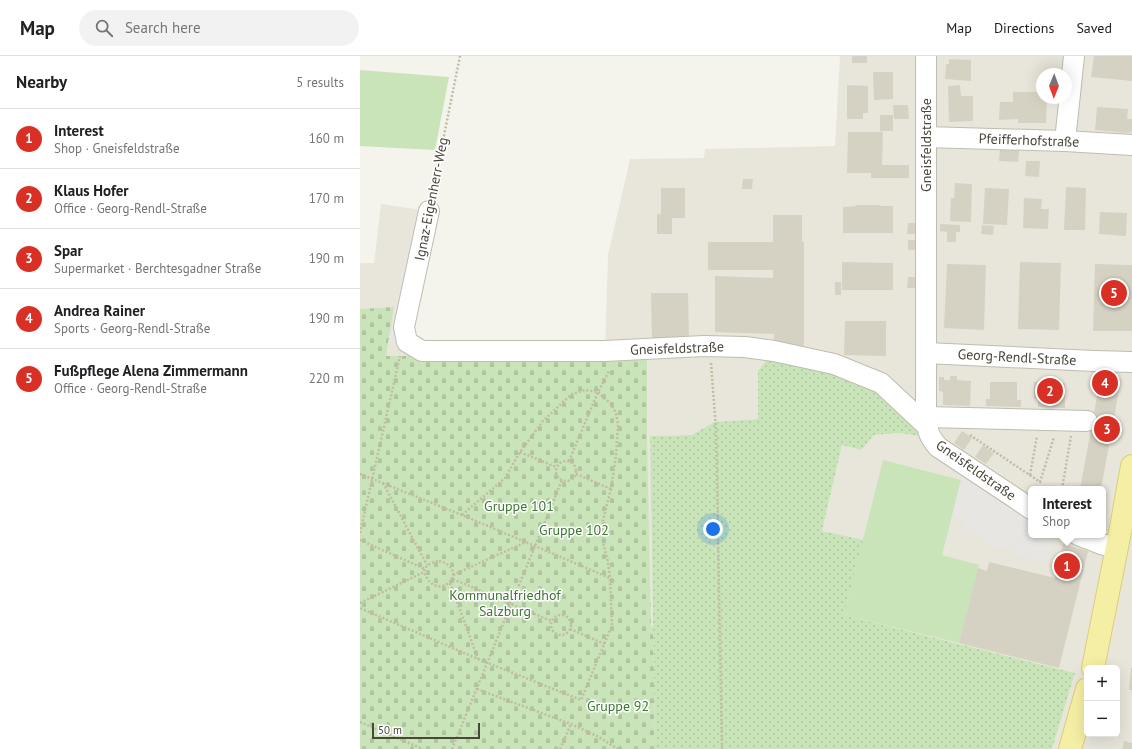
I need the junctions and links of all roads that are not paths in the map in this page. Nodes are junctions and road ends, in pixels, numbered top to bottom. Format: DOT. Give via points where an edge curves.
graph roads {
  1 [pos="926,56"];
  2 [pos="1074,56"];
  3 [pos="926,137"];
  4 [pos="1065,141"];
  5 [pos="1132,145"];
  6 [pos="429,211"];
  7 [pos="404,349"];
  8 [pos="926,353"];
  9 [pos="1132,362"];
  10 [pos="932,420"];
  11 [pos="1079,426"];
  12 [pos="1132,466"];
  13 [pos="1129,500"];
  14 [pos="1028,507"];
  15 [pos="1086,538"];
  16 [pos="1117,548"];
  17 [pos="1094,665"];
  18 [pos="1084,700"];
  19 [pos="1070,749"];
  1 -- 3 [label="street, Gneisfeldstraße"];
  2 -- 4 [label="street"];
  3 -- 4 [label="street, Pfeifferhofstraße"];
  3 -- 8 [label="street, Gneisfeldstraße"];
  4 -- 5 [label="street, Pfeifferhofstraße"];
  6 -- 7 [label="street, Ignaz-Eigenherr-Weg" via="404,327"];
  7 -- 10 [label="street, Gneisfeldstraße" via="605,350 745,347 834,364 881,383"];
  8 -- 9 [label="street, Georg-Rendl-Straße"];
  8 -- 10 [label="street, Gneisfeldstraße"];
  10 -- 11 [label="street"];
  10 -- 14 [label="street, Gneisfeldstraße" via="930,437 938,447"];
  12 -- 13 [label="main road"];
  13 -- 16 [label="main road"];
  15 -- 16 [label="street"];
  16 -- 17 [label="main road"];
  18 -- 19 [label="main road"];
}
